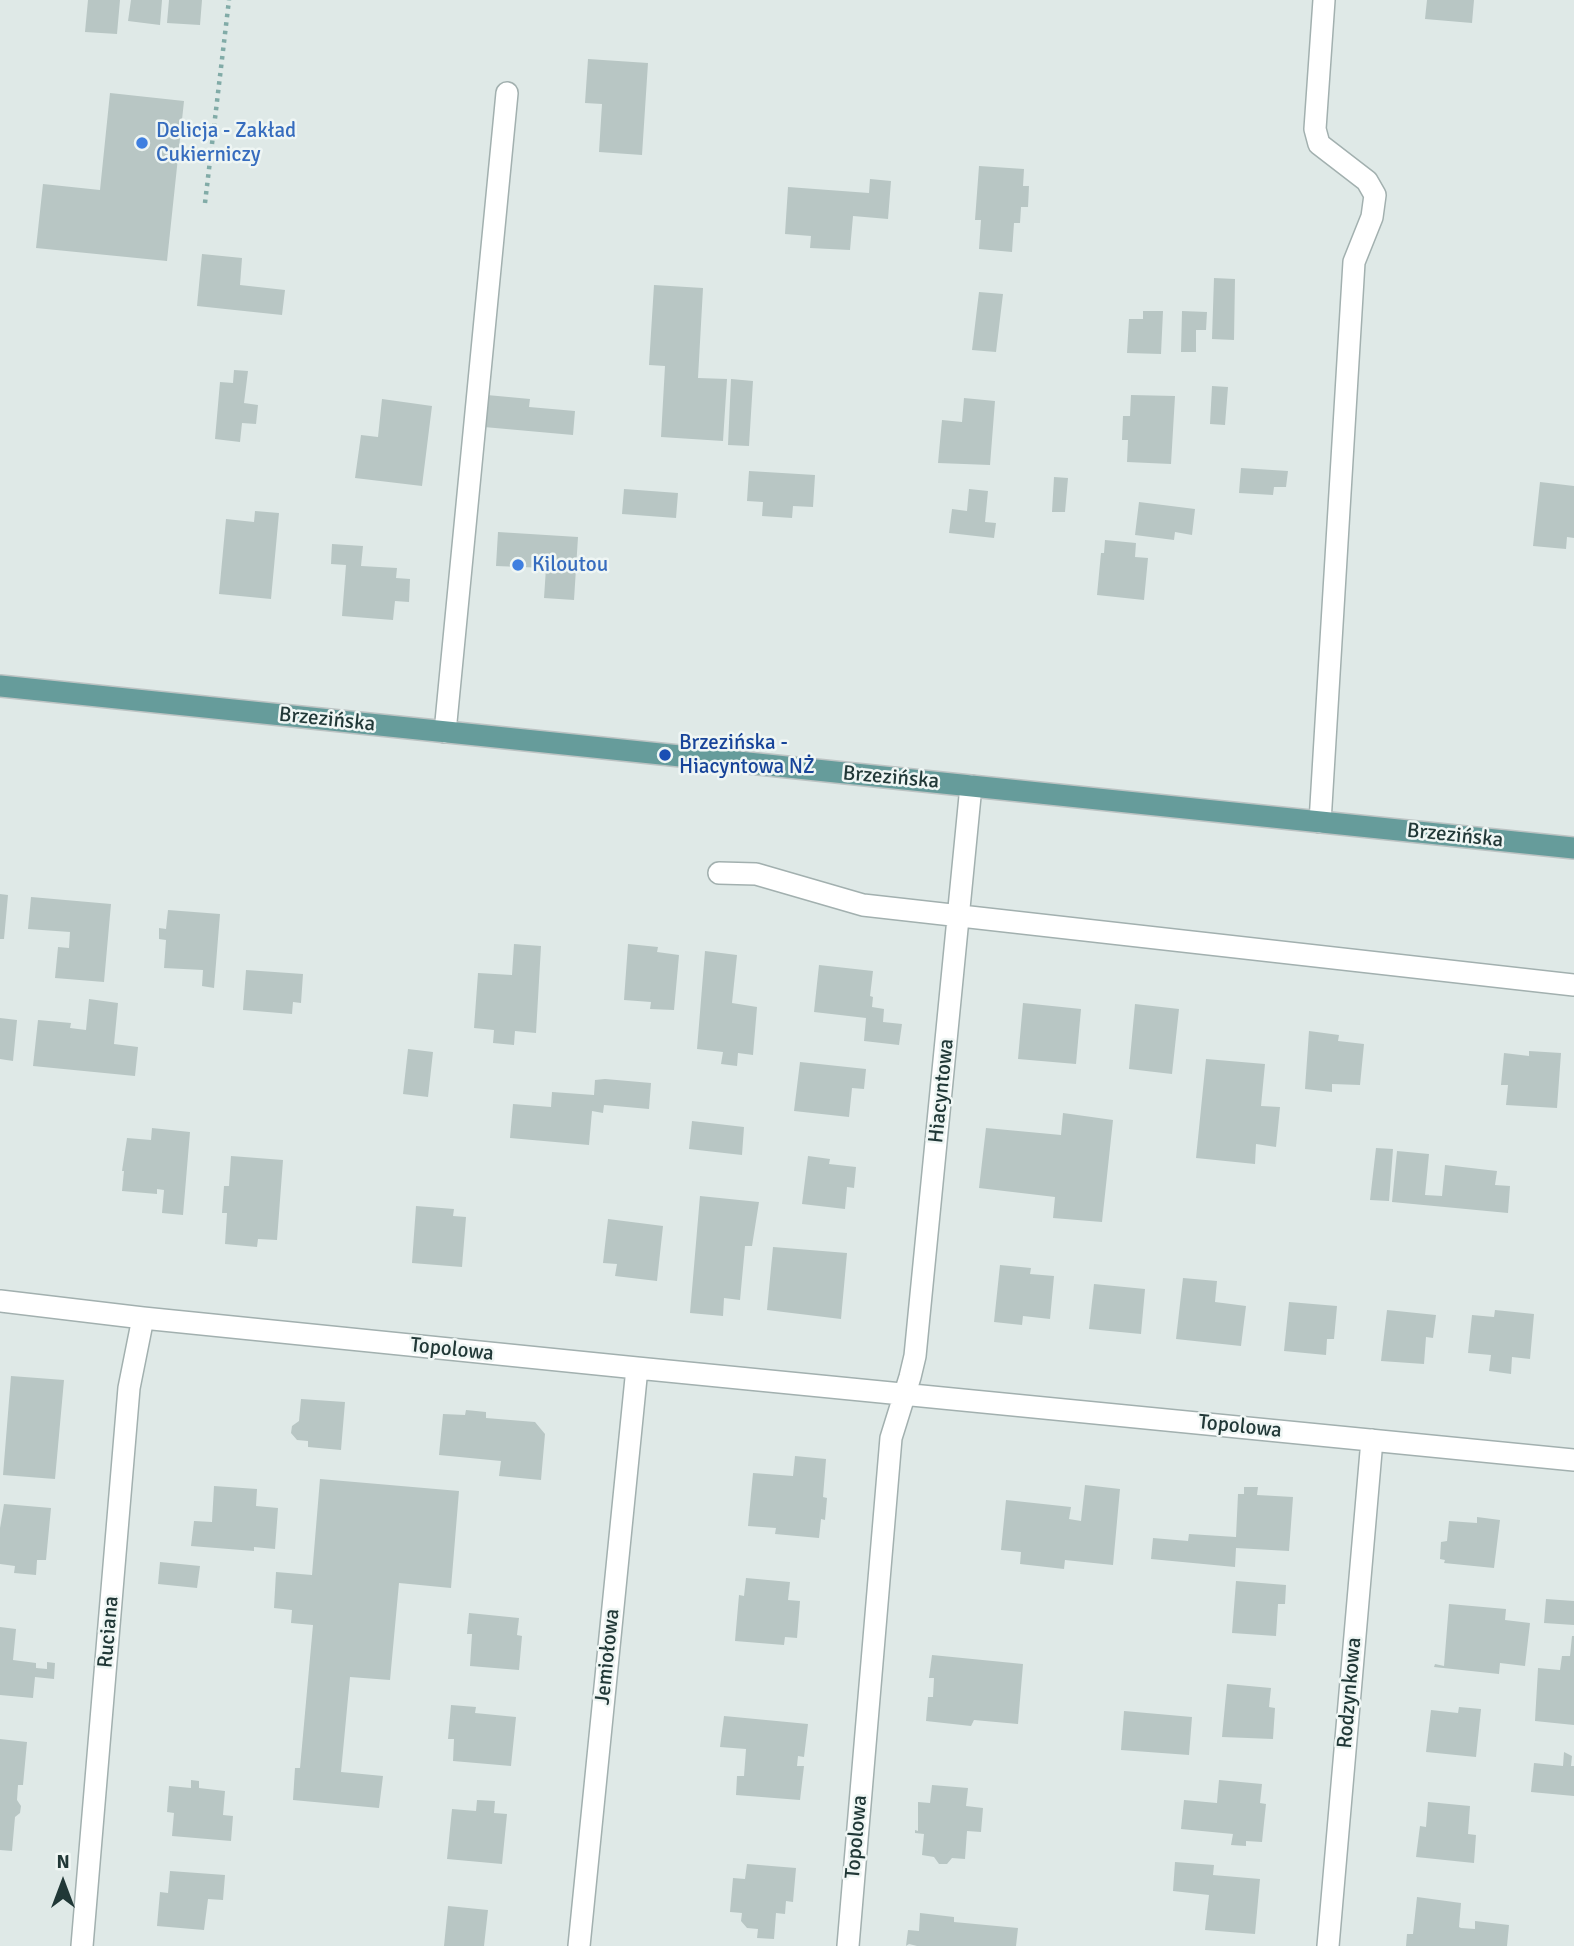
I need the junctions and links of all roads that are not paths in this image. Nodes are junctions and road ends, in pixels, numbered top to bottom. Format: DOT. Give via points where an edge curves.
graph roads {
  1 [pos="1324,0"];
  2 [pos="507,93"];
  3 [pos="0,686"];
  4 [pos="445,732"];
  5 [pos="971,786"];
  6 [pos="1320,822"];
  7 [pos="1574,848"];
  8 [pos="719,873"];
  9 [pos="959,915"];
  10 [pos="1574,985"];
  11 [pos="0,1301"];
  12 [pos="143,1318"];
  13 [pos="637,1368"];
  14 [pos="905,1394"];
  15 [pos="1372,1440"];
  16 [pos="1574,1460"];
  17 [pos="82,1946"];
  18 [pos="579,1946"];
  19 [pos="848,1946"];
  20 [pos="1328,1946"];
  1 -- 6 [label="street" via="1315,129 1319,144 1367,181 1375,195 1372,217 1354,262"];
  2 -- 4 [label="street"];
  3 -- 4 [label="main road, Brzezińska"];
  4 -- 5 [label="main road, Brzezińska"];
  5 -- 6 [label="main road, Brzezińska"];
  5 -- 9 [label="street, Hiacyntowa"];
  6 -- 7 [label="main road, Brzezińska"];
  8 -- 9 [label="street" via="775,878 863,905"];
  9 -- 10 [label="street"];
  9 -- 14 [label="street, Hiacyntowa" via="915,1356"];
  11 -- 12 [label="street, Topolowa"];
  12 -- 13 [label="street, Topolowa"];
  12 -- 17 [label="street, Ruciana" via="130,1388"];
  13 -- 14 [label="street, Topolowa"];
  13 -- 18 [label="street, Jemiołowa"];
  14 -- 15 [label="street, Topolowa"];
  14 -- 19 [label="street, Topolowa" via="891,1438"];
  15 -- 16 [label="street, Topolowa"];
  15 -- 20 [label="street, Rodzynkowa"];
}
